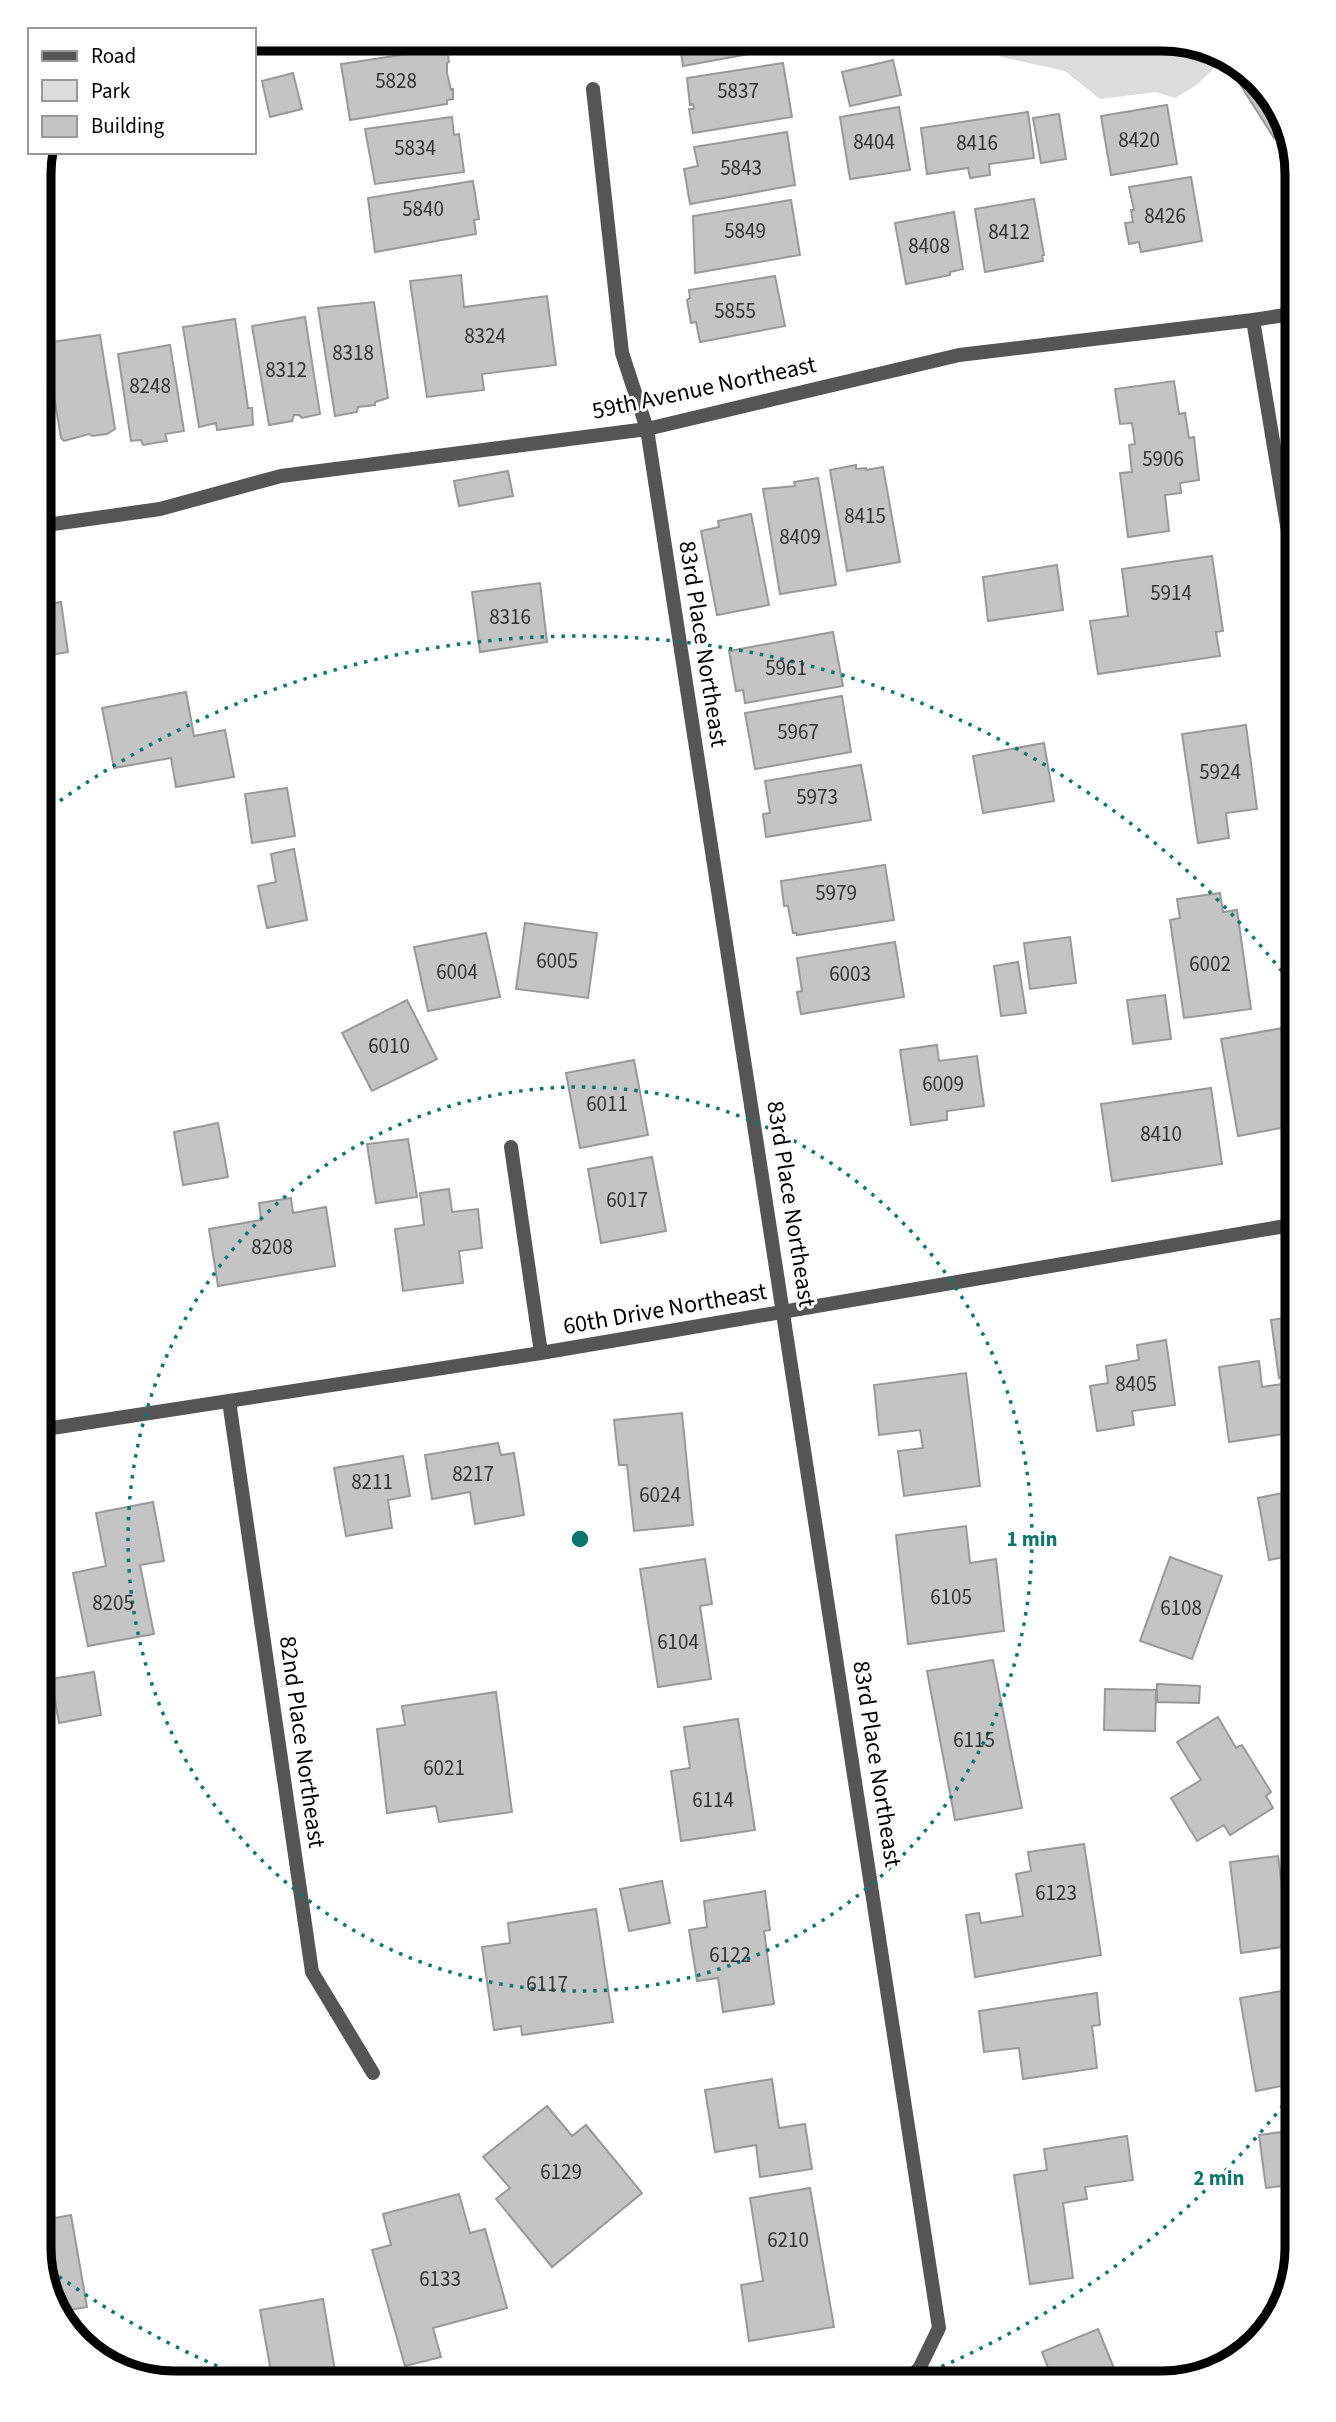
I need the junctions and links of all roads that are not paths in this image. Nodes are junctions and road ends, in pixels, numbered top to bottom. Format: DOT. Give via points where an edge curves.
graph roads {
  1 [pos="593,89"];
  2 [pos="1285,315"];
  3 [pos="1253,320"];
  4 [pos="647,429"];
  5 [pos="1285,513"];
  6 [pos="51,524"];
  7 [pos="511,1147"];
  8 [pos="1285,1226"];
  9 [pos="785,1311"];
  10 [pos="541,1353"];
  11 [pos="229,1401"];
  12 [pos="51,1428"];
  13 [pos="373,2073"];
  14 [pos="917,2371"];
  1 -- 4 [label="street, 83rd Place Northeast" via="622,353"];
  2 -- 3 [label="street, 59th Avenue Northeast"];
  3 -- 4 [label="street, 59th Avenue Northeast" via="958,355"];
  3 -- 5 [label="street"];
  4 -- 6 [label="street, 59th Avenue Northeast" via="281,476 160,509"];
  4 -- 9 [label="street, 83rd Place Northeast"];
  7 -- 10 [label="street"];
  8 -- 9 [label="street, 60th Drive Northeast"];
  9 -- 10 [label="street, 60th Drive Northeast"];
  9 -- 14 [label="street, 83rd Place Northeast" via="940,2328"];
  10 -- 11 [label="street, 60th Drive Northeast"];
  11 -- 12 [label="street, 60th Drive Northeast"];
  11 -- 13 [label="street, 82nd Place Northeast" via="312,1972"];
}
